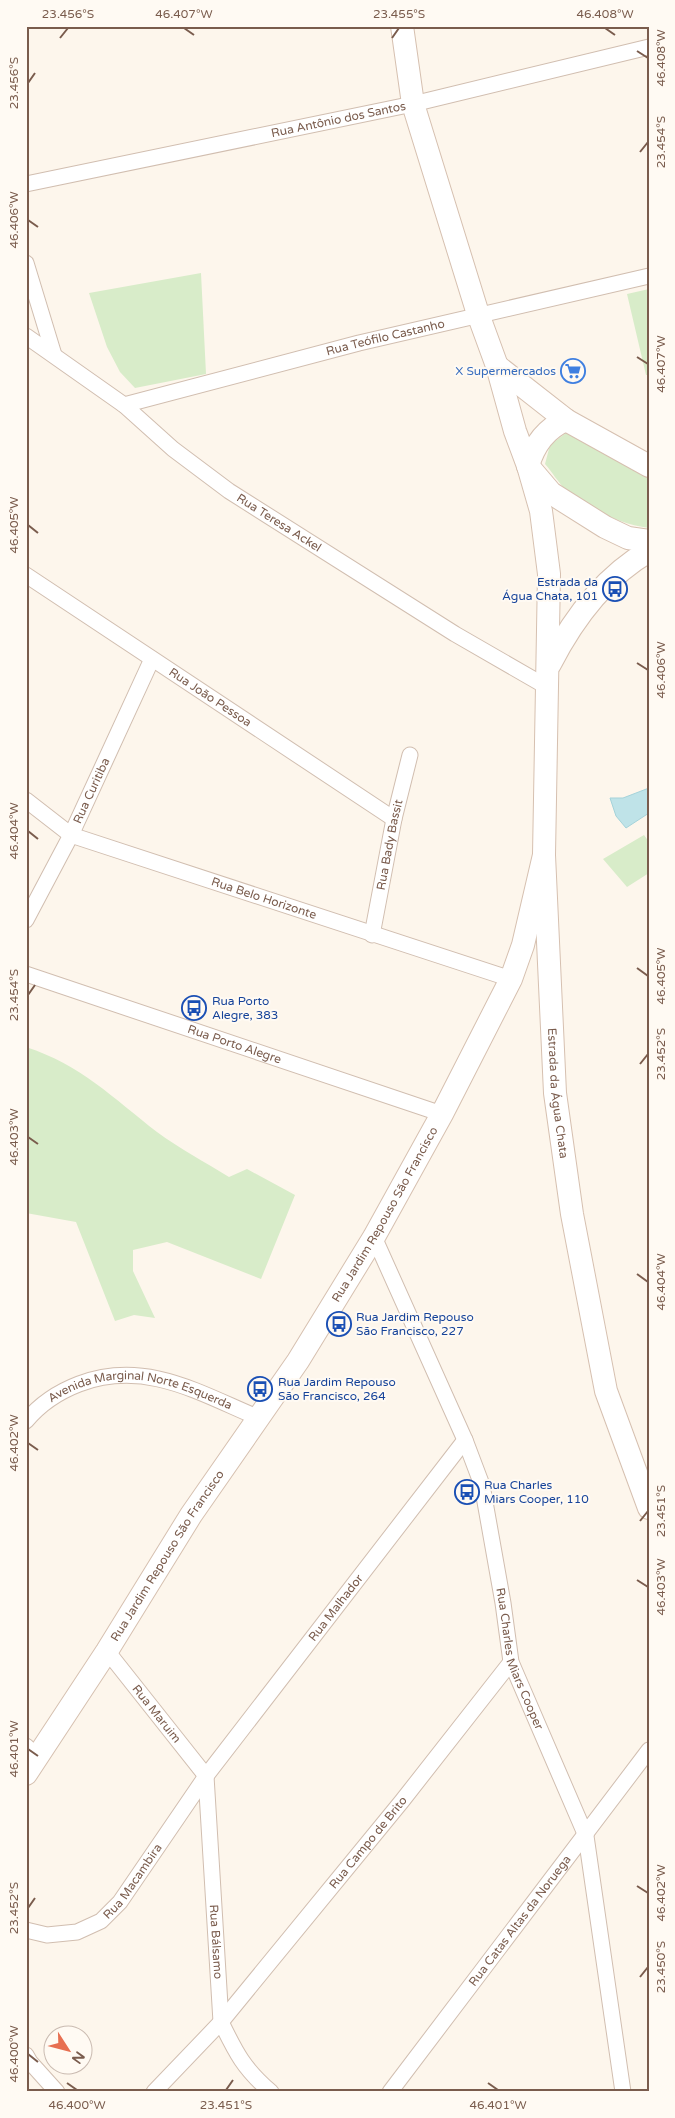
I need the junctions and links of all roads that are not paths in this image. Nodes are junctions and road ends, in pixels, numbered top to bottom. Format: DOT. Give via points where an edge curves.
graph roads {
  1 [pos="402,26"];
  2 [pos="649,48"];
  3 [pos="413,104"];
  4 [pos="26,184"];
  5 [pos="26,263"];
  6 [pos="649,276"];
  7 [pos="478,314"];
  8 [pos="26,336"];
  9 [pos="54,355"];
  10 [pos="497,366"];
  11 [pos="124,406"];
  12 [pos="566,420"];
  13 [pos="528,466"];
  14 [pos="649,466"];
  15 [pos="649,541"];
  16 [pos="649,551"];
  17 [pos="26,575"];
  18 [pos="152,659"];
  19 [pos="548,677"];
  20 [pos="410,755"];
  21 [pos="26,800"];
  22 [pos="394,819"];
  23 [pos="70,835"];
  24 [pos="544,854"];
  25 [pos="26,920"];
  26 [pos="372,935"];
  27 [pos="26,974"];
  28 [pos="511,979"];
  29 [pos="442,1114"];
  30 [pos="374,1237"];
  31 [pos="259,1418"];
  32 [pos="26,1421"];
  33 [pos="465,1440"];
  34 [pos="649,1508"];
  35 [pos="107,1651"];
  36 [pos="511,1662"];
  37 [pos="649,1750"];
  38 [pos="30,1759"];
  39 [pos="206,1776"];
  40 [pos="586,1836"];
  41 [pos="26,1930"];
  42 [pos="222,2022"];
  43 [pos="26,2055"];
  44 [pos="621,2090"];
  45 [pos="57,2092"];
  46 [pos="154,2092"];
  47 [pos="271,2092"];
  48 [pos="390,2092"];
  1 -- 3 [label="street, Estrada da Água Chata"];
  2 -- 3 [label="street, Rua Antônio dos Santos"];
  3 -- 4 [label="street, Rua Antônio dos Santos"];
  3 -- 7 [label="street, Estrada da Água Chata"];
  5 -- 9 [label="street"];
  6 -- 7 [label="street, Rua Teófilo Castanho"];
  7 -- 10 [label="street, Estrada da Água Chata"];
  7 -- 11 [label="street, Rua Teófilo Castanho"];
  8 -- 9 [label="street, Rua Teresa Ackel"];
  9 -- 11 [label="street, Rua Teresa Ackel"];
  10 -- 12 [label="street"];
  10 -- 13 [label="street, Estrada da Água Chata"];
  11 -- 19 [label="street, Rua Teresa Ackel" via="229,492 414,609"];
  12 -- 13 [label="street" via="545,433 532,452"];
  12 -- 14 [label="street"];
  13 -- 15 [label="street" via="551,493 605,527 628,538"];
  13 -- 19 [label="street, Estrada da Água Chata" via="546,541 549,574"];
  16 -- 19 [label="street, Estrada da Água Chata" via="636,558 581,611 565,635"];
  17 -- 18 [label="street, Rua João Pessoa"];
  18 -- 22 [label="street, Rua João Pessoa"];
  18 -- 23 [label="street, Rua Curitiba"];
  19 -- 24 [label="street, Estrada da Água Chata"];
  20 -- 22 [label="street, Rua Bady Bassit"];
  21 -- 23 [label="street, Rua Belo Horizonte"];
  22 -- 26 [label="street, Rua Bady Bassit"];
  23 -- 25 [label="street, Rua Curitiba"];
  23 -- 26 [label="street, Rua Belo Horizonte"];
  24 -- 28 [label="street, Rua Jardim Repouso São Francisco" via="523,945"];
  24 -- 34 [label="street, Estrada da Água Chata" via="555,1093 571,1206 606,1391"];
  26 -- 28 [label="street, Rua Belo Horizonte"];
  27 -- 29 [label="street, Rua Porto Alegre"];
  28 -- 29 [label="street, Rua Jardim Repouso São Francisco"];
  29 -- 30 [label="street, Rua Jardim Repouso São Francisco"];
  30 -- 31 [label="street, Rua Jardim Repouso São Francisco"];
  30 -- 33 [label="street, Rua Charles Miars Cooper"];
  31 -- 32 [label="street, Avenida Marginal Norte Esquerda" via="176,1383 144,1375 119,1374 93,1378 65,1389 37,1408"];
  31 -- 35 [label="street, Rua Jardim Repouso São Francisco" via="191,1515"];
  33 -- 36 [label="street, Rua Charles Miars Cooper" via="482,1485"];
  33 -- 39 [label="street, Rua Malhador"];
  35 -- 38 [label="street, Rua Jardim Repouso São Francisco"];
  35 -- 39 [label="street, Rua Maruim"];
  36 -- 40 [label="street, Rua Charles Miars Cooper"];
  36 -- 42 [label="street, Rua Campo de Brito"];
  37 -- 40 [label="street, Rua Catas Altas da Noruega"];
  39 -- 41 [label="street, Rua Macambira" via="120,1902 101,1921 77,1932 47,1935"];
  39 -- 42 [label="street, Rua Bálsamo"];
  40 -- 44 [label="street, Rua Charles Miars Cooper"];
  40 -- 48 [label="street, Rua Catas Altas da Noruega"];
  42 -- 46 [label="street, Rua Campo de Brito"];
  42 -- 47 [label="street, Rua Bálsamo" via="237,2056 254,2078"];
  43 -- 45 [label="street"];
}
